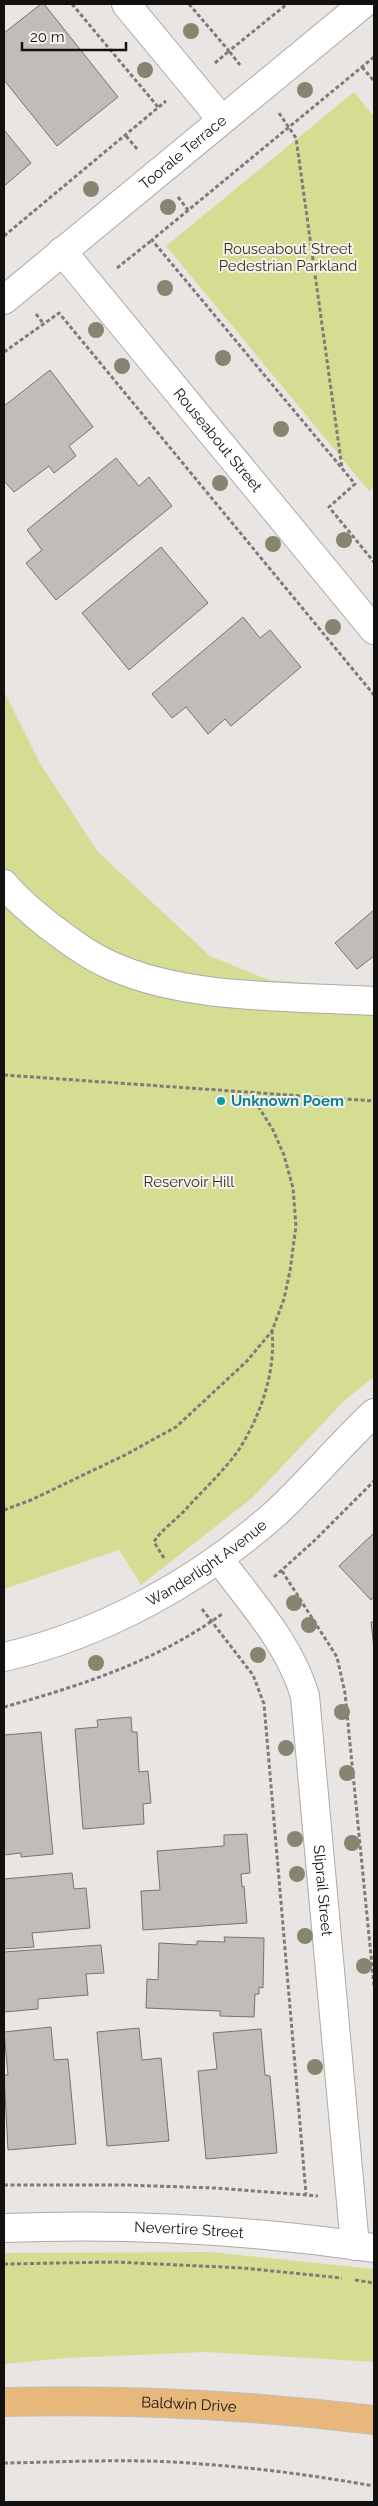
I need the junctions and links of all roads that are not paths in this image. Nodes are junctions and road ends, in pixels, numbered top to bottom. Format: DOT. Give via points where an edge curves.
graph roads {
  1 [pos="126,4"];
  2 [pos="363,4"];
  3 [pos="222,120"];
  4 [pos="62,252"];
  5 [pos="4,300"];
  6 [pos="374,630"];
  7 [pos="4,884"];
  8 [pos="374,1001"];
  9 [pos="374,1413"];
  10 [pos="219,1559"];
  11 [pos="4,1657"];
  12 [pos="4,2228"];
  13 [pos="365,2247"];
  14 [pos="4,2402"];
  15 [pos="374,2420"];
  1 -- 3 [label="street"];
  2 -- 3 [label="street, Toorale Terrace"];
  3 -- 4 [label="street, Toorale Terrace"];
  4 -- 5 [label="street, Toorale Terrace"];
  4 -- 6 [label="street, Rouseabout Street"];
  7 -- 8 [label="street" via="70,942 112,966 153,980 222,992"];
  9 -- 10 [label="street, Wanderlight Avenue" via="276,1512"];
  10 -- 11 [label="street, Wanderlight Avenue" via="181,1584 101,1625 58,1642"];
  10 -- 13 [label="street, Sliprail Street" via="293,1664 305,1696 351,2201"];
  12 -- 13 [label="street, Nevertire Street" via="143,2227"];
  14 -- 15 [label="main road, Baldwin Drive" via="157,2402"];
}
